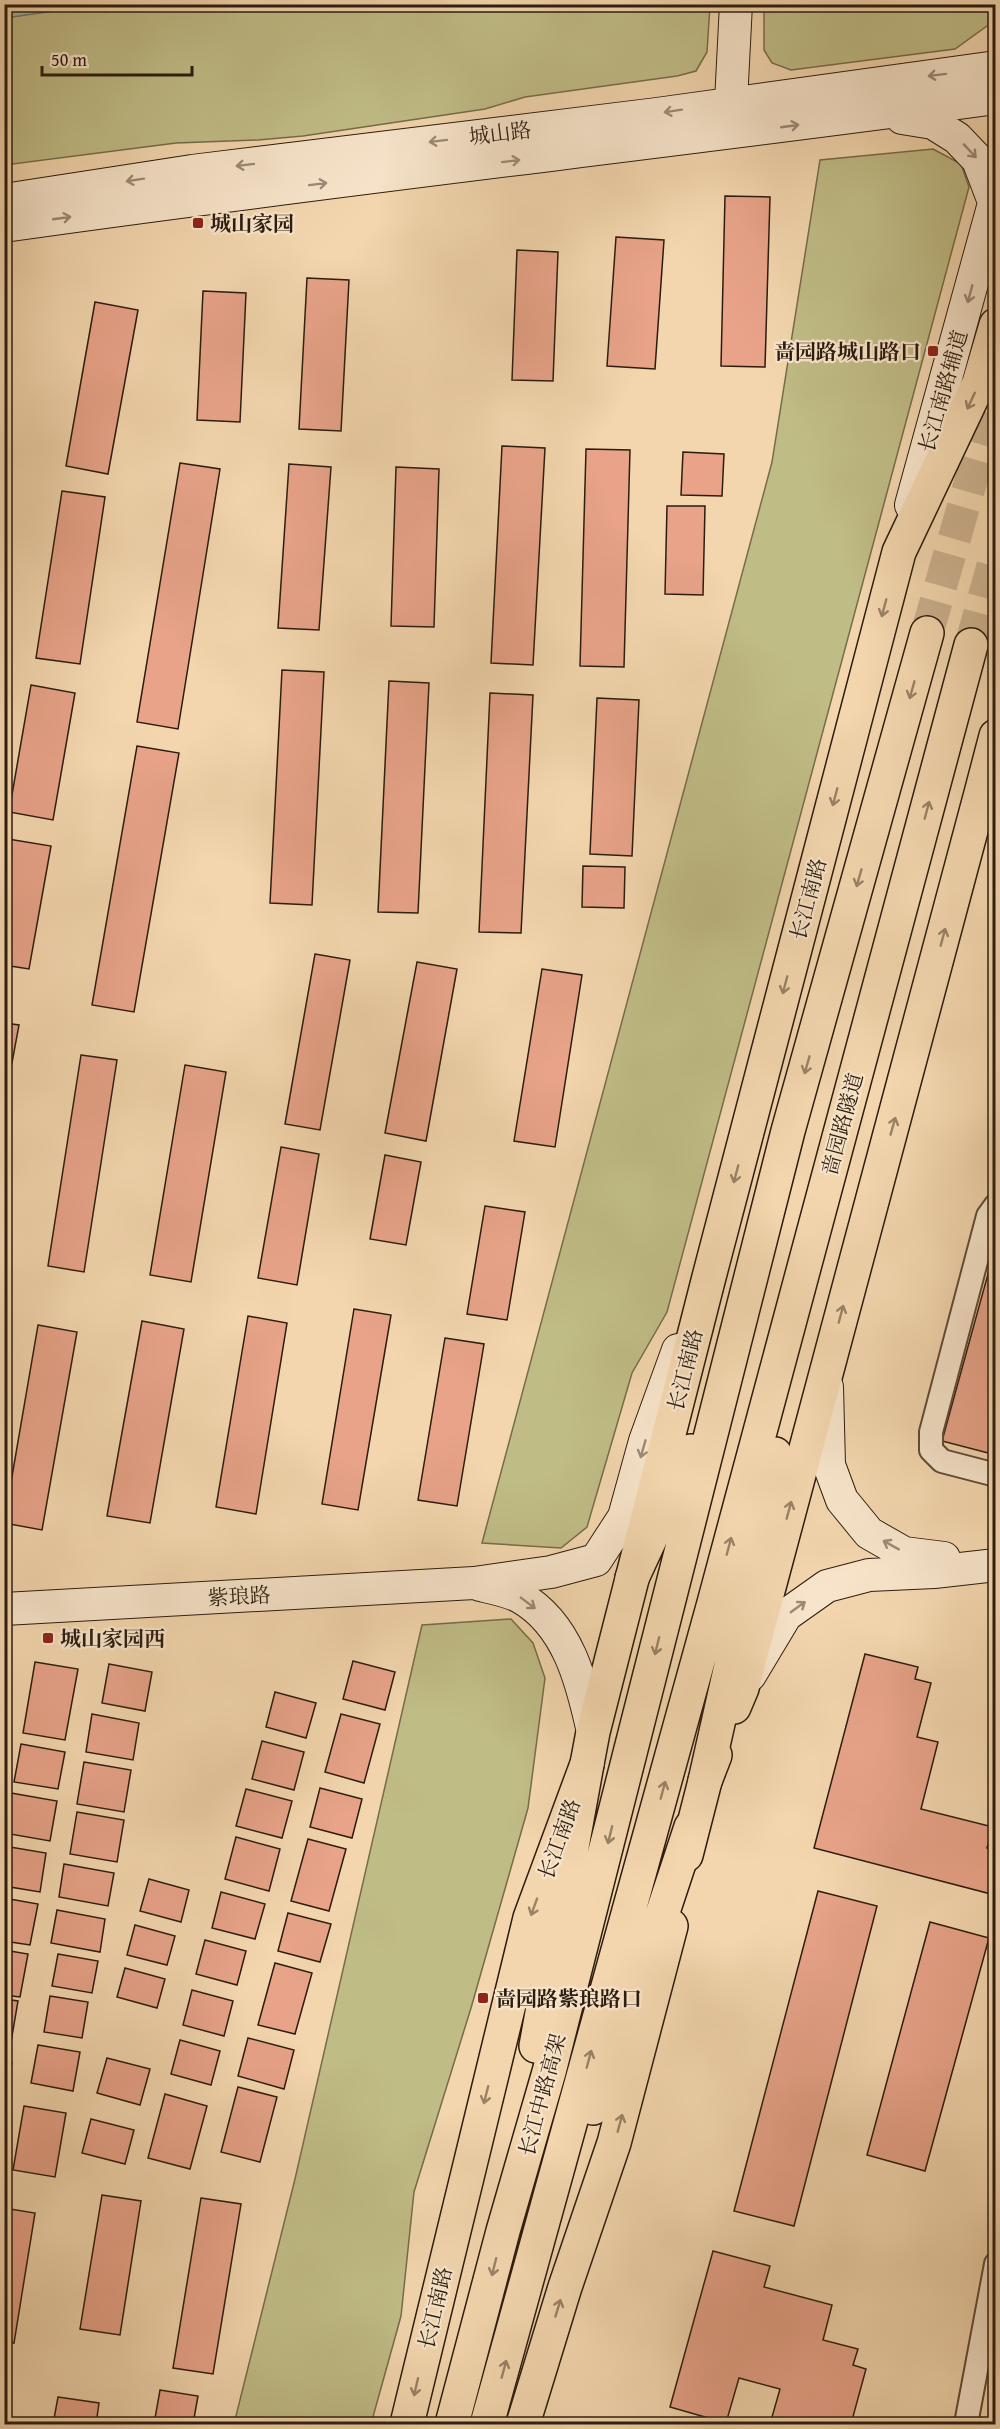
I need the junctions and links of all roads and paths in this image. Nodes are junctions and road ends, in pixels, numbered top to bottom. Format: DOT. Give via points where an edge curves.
graph roads {
  1 [pos="736,4"];
  2 [pos="996,67"];
  3 [pos="996,98"];
  4 [pos="731,102"];
  5 [pos="880,114"];
  6 [pos="995,199"];
  7 [pos="4,200"];
  8 [pos="4,226"];
  9 [pos="996,326"];
  10 [pos="899,552"];
  11 [pos="927,633"];
  12 [pos="971,645"];
  13 [pos="996,736"];
  14 [pos="916,850"];
  15 [pos="788,1131"];
  16 [pos="996,1204"];
  17 [pos="709,1277"];
  18 [pos="826,1370"];
  19 [pos="996,1475"];
  20 [pos="992,1565"];
  21 [pos="632,1578"];
  22 [pos="474,1583"];
  23 [pos="714,1603"];
  24 [pos="4,1609"];
  25 [pos="742,1689"];
  26 [pos="593,1732"];
  27 [pos="587,1764"];
  28 [pos="705,1781"];
  29 [pos="692,1827"];
  30 [pos="503,2231"];
  31 [pos="542,2231"];
  32 [pos="996,2264"];
  33 [pos="407,2424"];
  34 [pos="452,2424"];
  35 [pos="487,2424"];
  36 [pos="523,2424"];
  37 [pos="966,2424"];
  1 -- 4 [label="street"];
  2 -- 4 [label="street, 城山路, one-way"];
  3 -- 5 [label="street, 城山路"];
  4 -- 7 [label="street, 城山路, one-way" via="192,171"];
  5 -- 6 [label="street, one-way" via="933,123 957,138 978,160"];
  8 -- 5 [label="street, 城山路, one-way"];
  6 -- 10 [label="street, 长江南路辅道, one-way"];
  9 -- 10 [label="main road, 长江南路, one-way" via="979,383"];
  10 -- 17 [label="main road, 长江南路, one-way"];
  11 -- 15 [label="main road, one-way"];
  14 -- 12 [label="main road, 啬园路隧道, one-way"];
  18 -- 13 [label="main road, one-way"];
  23 -- 14 [label="main road, 啬园路隧道, one-way"];
  14 -- 28 [label="main road" via="884,1035 784,1408"];
  15 -- 21 [label="main road" via="693,1445"];
  15 -- 30 [label="main road, 长江中路高架, one-way" via="549,2072"];
  16 -- 19 [label="street" via="988,1216 931,1432 931,1450 942,1461"];
  17 -- 21 [label="main road, 长江南路"];
  17 -- 22 [label="street, one-way" via="645,1441 624,1517 596,1560 551,1572"];
  20 -- 18 [label="street, one-way" via="904,1552 869,1533 842,1500 830,1465"];
  25 -- 18 [label="main road, one-way"];
  25 -- 20 [label="street, one-way" via="786,1616 827,1586 869,1575"];
  21 -- 26 [label="main road, 长江南路"];
  22 -- 24 [label="street, 紫琅路"];
  22 -- 26 [label="street, one-way" via="519,1596 548,1618 568,1651 585,1695"];
  31 -- 23 [label="main road, 长江中路高架, one-way"];
  25 -- 28 [label="main road"];
  26 -- 27 [label="main road, 长江南路"];
  27 -- 30 [label="main road"];
  27 -- 33 [label="main road, 长江南路, one-way" via="530,1918"];
  28 -- 29 [label="main road"];
  29 -- 31 [label="main road" via="618,2048"];
  36 -- 29 [label="main road, one-way" via="614,2143 666,1952"];
  30 -- 34 [label="main road, 长江中路高架, one-way"];
  35 -- 31 [label="main road, 长江中路高架, one-way"];
  32 -- 37 [label="street"];
}
